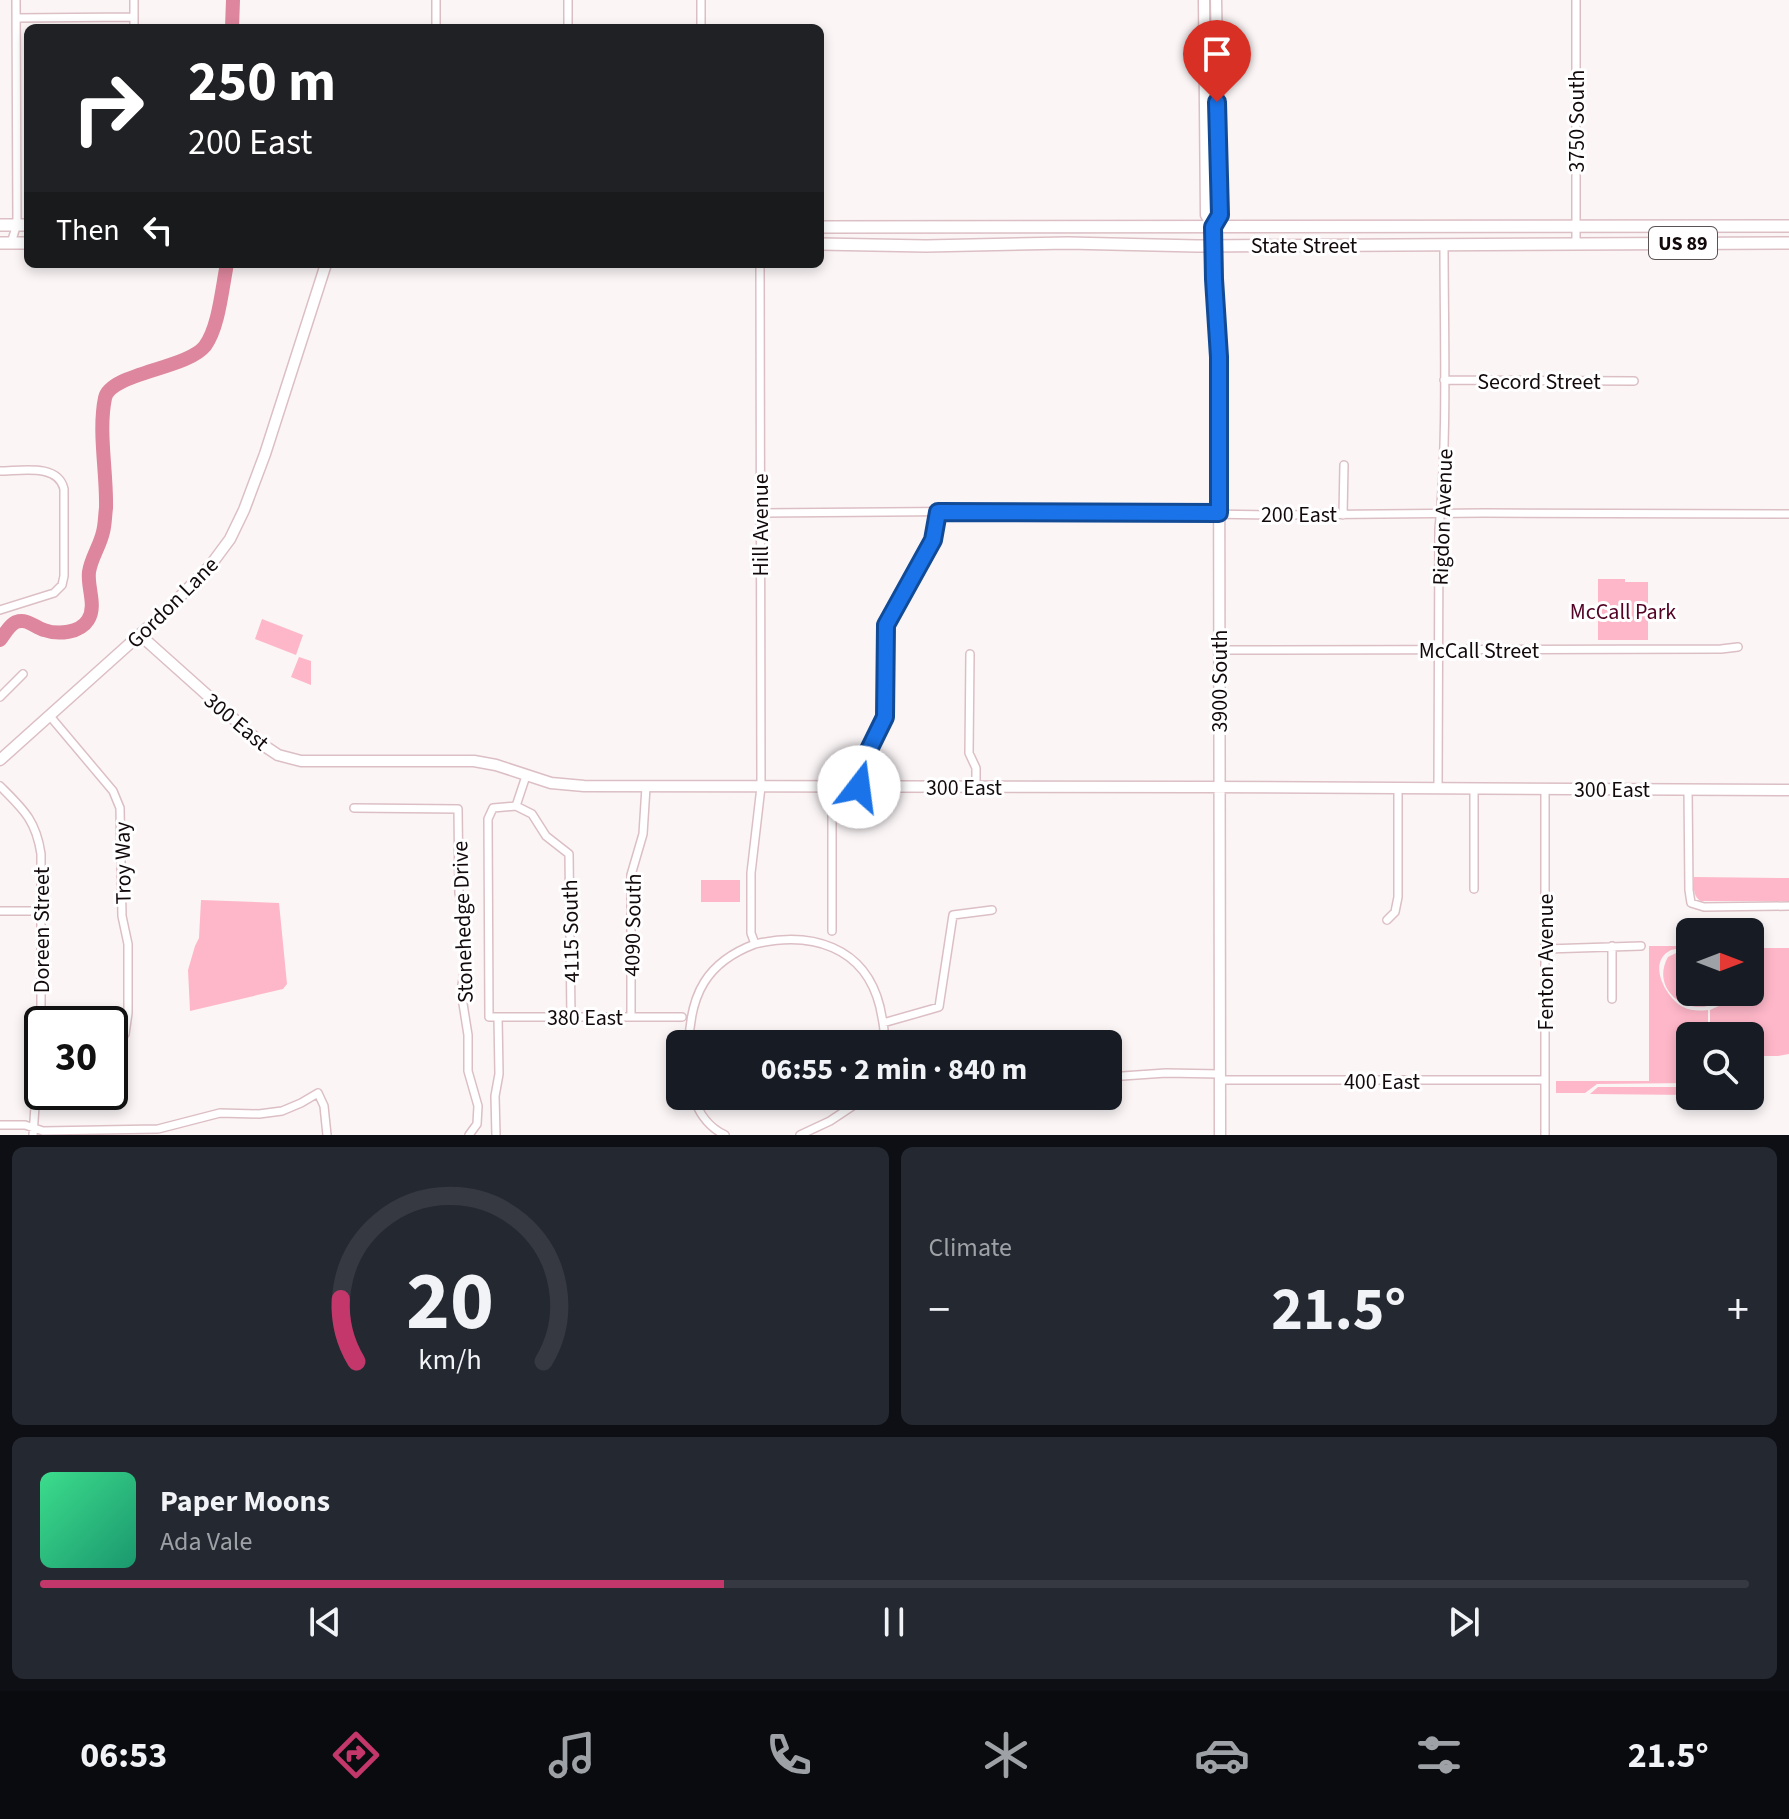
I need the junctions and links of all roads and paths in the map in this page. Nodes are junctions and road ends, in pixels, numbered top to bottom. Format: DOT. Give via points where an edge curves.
graph roads {
  1 [pos="16,0"];
  2 [pos="134,0"];
  3 [pos="436,0"];
  4 [pos="568,0"];
  5 [pos="701,0"];
  6 [pos="1204,0"];
  7 [pos="1216,0"];
  8 [pos="1576,0"];
  9 [pos="134,17"];
  10 [pos="16,18"];
  11 [pos="134,24"];
  12 [pos="436,24"];
  13 [pos="568,24"];
  14 [pos="701,24"];
  15 [pos="22,224"];
  16 [pos="0,225"];
  17 [pos="1789,226"];
  18 [pos="824,227"];
  19 [pos="1213,227"];
  20 [pos="1576,227"];
  21 [pos="5,243"];
  22 [pos="1576,243"];
  23 [pos="1789,243"];
  24 [pos="824,244"];
  25 [pos="1444,245"];
  26 [pos="1213,246"];
  27 [pos="325,268"];
  28 [pos="760,268"];
  29 [pos="1444,380"];
  30 [pos="1634,381"];
  31 [pos="1344,465"];
  32 [pos="0,471"];
  33 [pos="938,512"];
  34 [pos="760,513"];
  35 [pos="1219,513"];
  36 [pos="1441,514"];
  37 [pos="1789,514"];
  38 [pos="1343,515"];
  39 [pos="1,607"];
  40 [pos="140,635"];
  41 [pos="1738,647"];
  42 [pos="1219,650"];
  43 [pos="1440,650"];
  44 [pos="970,654"];
  45 [pos="23,674"];
  46 [pos="0,697"];
  47 [pos="49,715"];
  48 [pos="0,760"];
  49 [pos="526,776"];
  50 [pos="0,786"];
  51 [pos="646,787"];
  52 [pos="761,787"];
  53 [pos="832,787"];
  54 [pos="859,787"];
  55 [pos="976,787"];
  56 [pos="1219,787"];
  57 [pos="1398,788"];
  58 [pos="1438,788"];
  59 [pos="1474,789"];
  60 [pos="1545,789"];
  61 [pos="1688,789"];
  62 [pos="1789,790"];
  63 [pos="516,806"];
  64 [pos="354,808"];
  65 [pos="1474,889"];
  66 [pos="1789,906"];
  67 [pos="992,910"];
  68 [pos="0,911"];
  69 [pos="41,911"];
  70 [pos="1387,920"];
  71 [pos="832,931"];
  72 [pos="755,944"];
  73 [pos="1612,946"];
  74 [pos="1641,946"];
  75 [pos="1546,949"];
  76 [pos="1612,999"];
  77 [pos="41,1006"];
  78 [pos="128,1006"];
  79 [pos="498,1017"];
  80 [pos="571,1017"];
  81 [pos="631,1017"];
  82 [pos="682,1017"];
  83 [pos="883,1023"];
  84 [pos="690,1030"];
  85 [pos="884,1030"];
  86 [pos="1122,1076"];
  87 [pos="1220,1077"];
  88 [pos="1545,1080"];
  89 [pos="35,1110"];
  90 [pos="699,1110"];
  91 [pos="848,1110"];
  92 [pos="0,1125"];
  93 [pos="33,1131"];
  94 [pos="122,1133"];
  95 [pos="718,1134"];
  96 [pos="327,1135"];
  97 [pos="469,1135"];
  98 [pos="496,1135"];
  99 [pos="800,1135"];
  100 [pos="1220,1135"];
  101 [pos="1545,1135"];
  1 -- 10 [label="street"];
  2 -- 9 [label="street"];
  3 -- 12 [label="street"];
  4 -- 13 [label="street"];
  5 -- 14 [label="street"];
  6 -- 19 [label="street, 3900 South" via="1206,215"];
  7 -- 19 [label="street, 3900 South" via="1220,215"];
  8 -- 20 [label="street, 3750 South"];
  9 -- 10 [label="street"];
  9 -- 11 [label="street"];
  10 -- 15 [label="street"];
  15 -- 16 [label="main road"];
  15 -- 21 [label="street"];
  17 -- 20 [label="main road, State Street / US 89"];
  18 -- 19 [label="main road, State Street / US 89"];
  19 -- 20 [label="main road, State Street / US 89"];
  19 -- 26 [label="street, 3900 South"];
  20 -- 22 [label="street, 3750 South"];
  22 -- 23 [label="main road, State Street / US 89"];
  22 -- 25 [label="main road, State Street / US 89"];
  24 -- 26 [label="main road, State Street / US 89"];
  25 -- 26 [label="main road, State Street / US 89"];
  25 -- 29 [label="street, Rigdon Avenue"];
  26 -- 35 [label="street, 3900 South"];
  27 -- 40 [label="street, Gordon Lane" via="260,467 230,539"];
  28 -- 34 [label="street, Hill Avenue"];
  29 -- 30 [label="street, Secord Street"];
  29 -- 36 [label="street, Rigdon Avenue"];
  31 -- 38 [label="street"];
  32 -- 39 [label="street" via="53,473 64,489 63,582 54,593"];
  33 -- 34 [label="street, 200 East"];
  33 -- 35 [label="street, 200 East"];
  33 -- 54 [label="street" via="933,540 886,625 885,717 860,768"];
  34 -- 52 [label="street, Hill Avenue"];
  35 -- 38 [label="street, 200 East"];
  35 -- 42 [label="street, 3900 South"];
  36 -- 37 [label="street, 200 East"];
  36 -- 38 [label="street, 200 East"];
  36 -- 43 [label="street, Rigdon Avenue"];
  40 -- 47 [label="street, Gordon Lane"];
  40 -- 49 [label="street, 300 East" via="278,755 312,762 474,761"];
  41 -- 43 [label="street, McCall Street"];
  42 -- 43 [label="street, McCall Street"];
  42 -- 56 [label="street, 3900 South"];
  43 -- 58 [label="street, Rigdon Avenue"];
  44 -- 55 [label="street" via="969,750"];
  45 -- 46 [label="street"];
  47 -- 48 [label="street, Gordon Lane"];
  47 -- 78 [label="street, Troy Way" via="113,791 120,808"];
  49 -- 51 [label="street, 300 East" via="563,786"];
  49 -- 63 [label="street"];
  50 -- 69 [label="street, Doreen Street" via="32,821 38,837"];
  51 -- 52 [label="street, 300 East"];
  51 -- 81 [label="street, 4090 South" via="643,834 631,875"];
  52 -- 53 [label="street, 300 East"];
  52 -- 72 [label="street, Hill Avenue" via="751,873"];
  53 -- 54 [label="street, 300 East"];
  53 -- 71 [label="street"];
  54 -- 55 [label="street, 300 East"];
  55 -- 56 [label="street, 300 East"];
  56 -- 57 [label="street, 300 East"];
  56 -- 87 [label="street, 3900 South"];
  57 -- 58 [label="street, 300 East"];
  57 -- 70 [label="street" via="1398,897"];
  58 -- 59 [label="street, 300 East"];
  59 -- 60 [label="street, 300 East"];
  59 -- 65 [label="street"];
  60 -- 61 [label="street, 300 East"];
  60 -- 75 [label="street, Fenton Avenue"];
  61 -- 62 [label="street, 300 East"];
  61 -- 66 [label="street" via="1691,903"];
  63 -- 79 [label="street, 380 East" via="493,808 488,819 489,1017"];
  63 -- 80 [label="street, 4115 South" via="532,814 546,836 569,854"];
  64 -- 97 [label="street, Stonehedge Drive" via="458,809 466,950 461,991 468,1071 478,1106 477,1124"];
  67 -- 83 [label="street" via="953,915 939,1007"];
  68 -- 69 [label="street"];
  69 -- 77 [label="street, Doreen Street"];
  72 -- 83 [label="street" via="813,942 852,958 877,997"];
  72 -- 84 [label="street" via="725,959 703,983"];
  73 -- 74 [label="street"];
  73 -- 75 [label="street"];
  73 -- 76 [label="street"];
  75 -- 88 [label="street, Fenton Avenue"];
  79 -- 80 [label="street, 380 East"];
  79 -- 98 [label="street"];
  80 -- 81 [label="street, 380 East"];
  81 -- 82 [label="street, 380 East"];
  83 -- 85 [label="street"];
  86 -- 87 [label="street, 400 East"];
  87 -- 88 [label="street, 400 East"];
  87 -- 100 [label="street, 3900 South"];
  88 -- 101 [label="street, Fenton Avenue"];
  89 -- 93 [label="street, Doreen Street"];
  90 -- 95 [label="street"];
  91 -- 99 [label="street"];
  92 -- 93 [label="street" via="25,1125"];
  93 -- 94 [label="street"];
  94 -- 96 [label="street" via="220,1113 282,1111 318,1093"];
}
